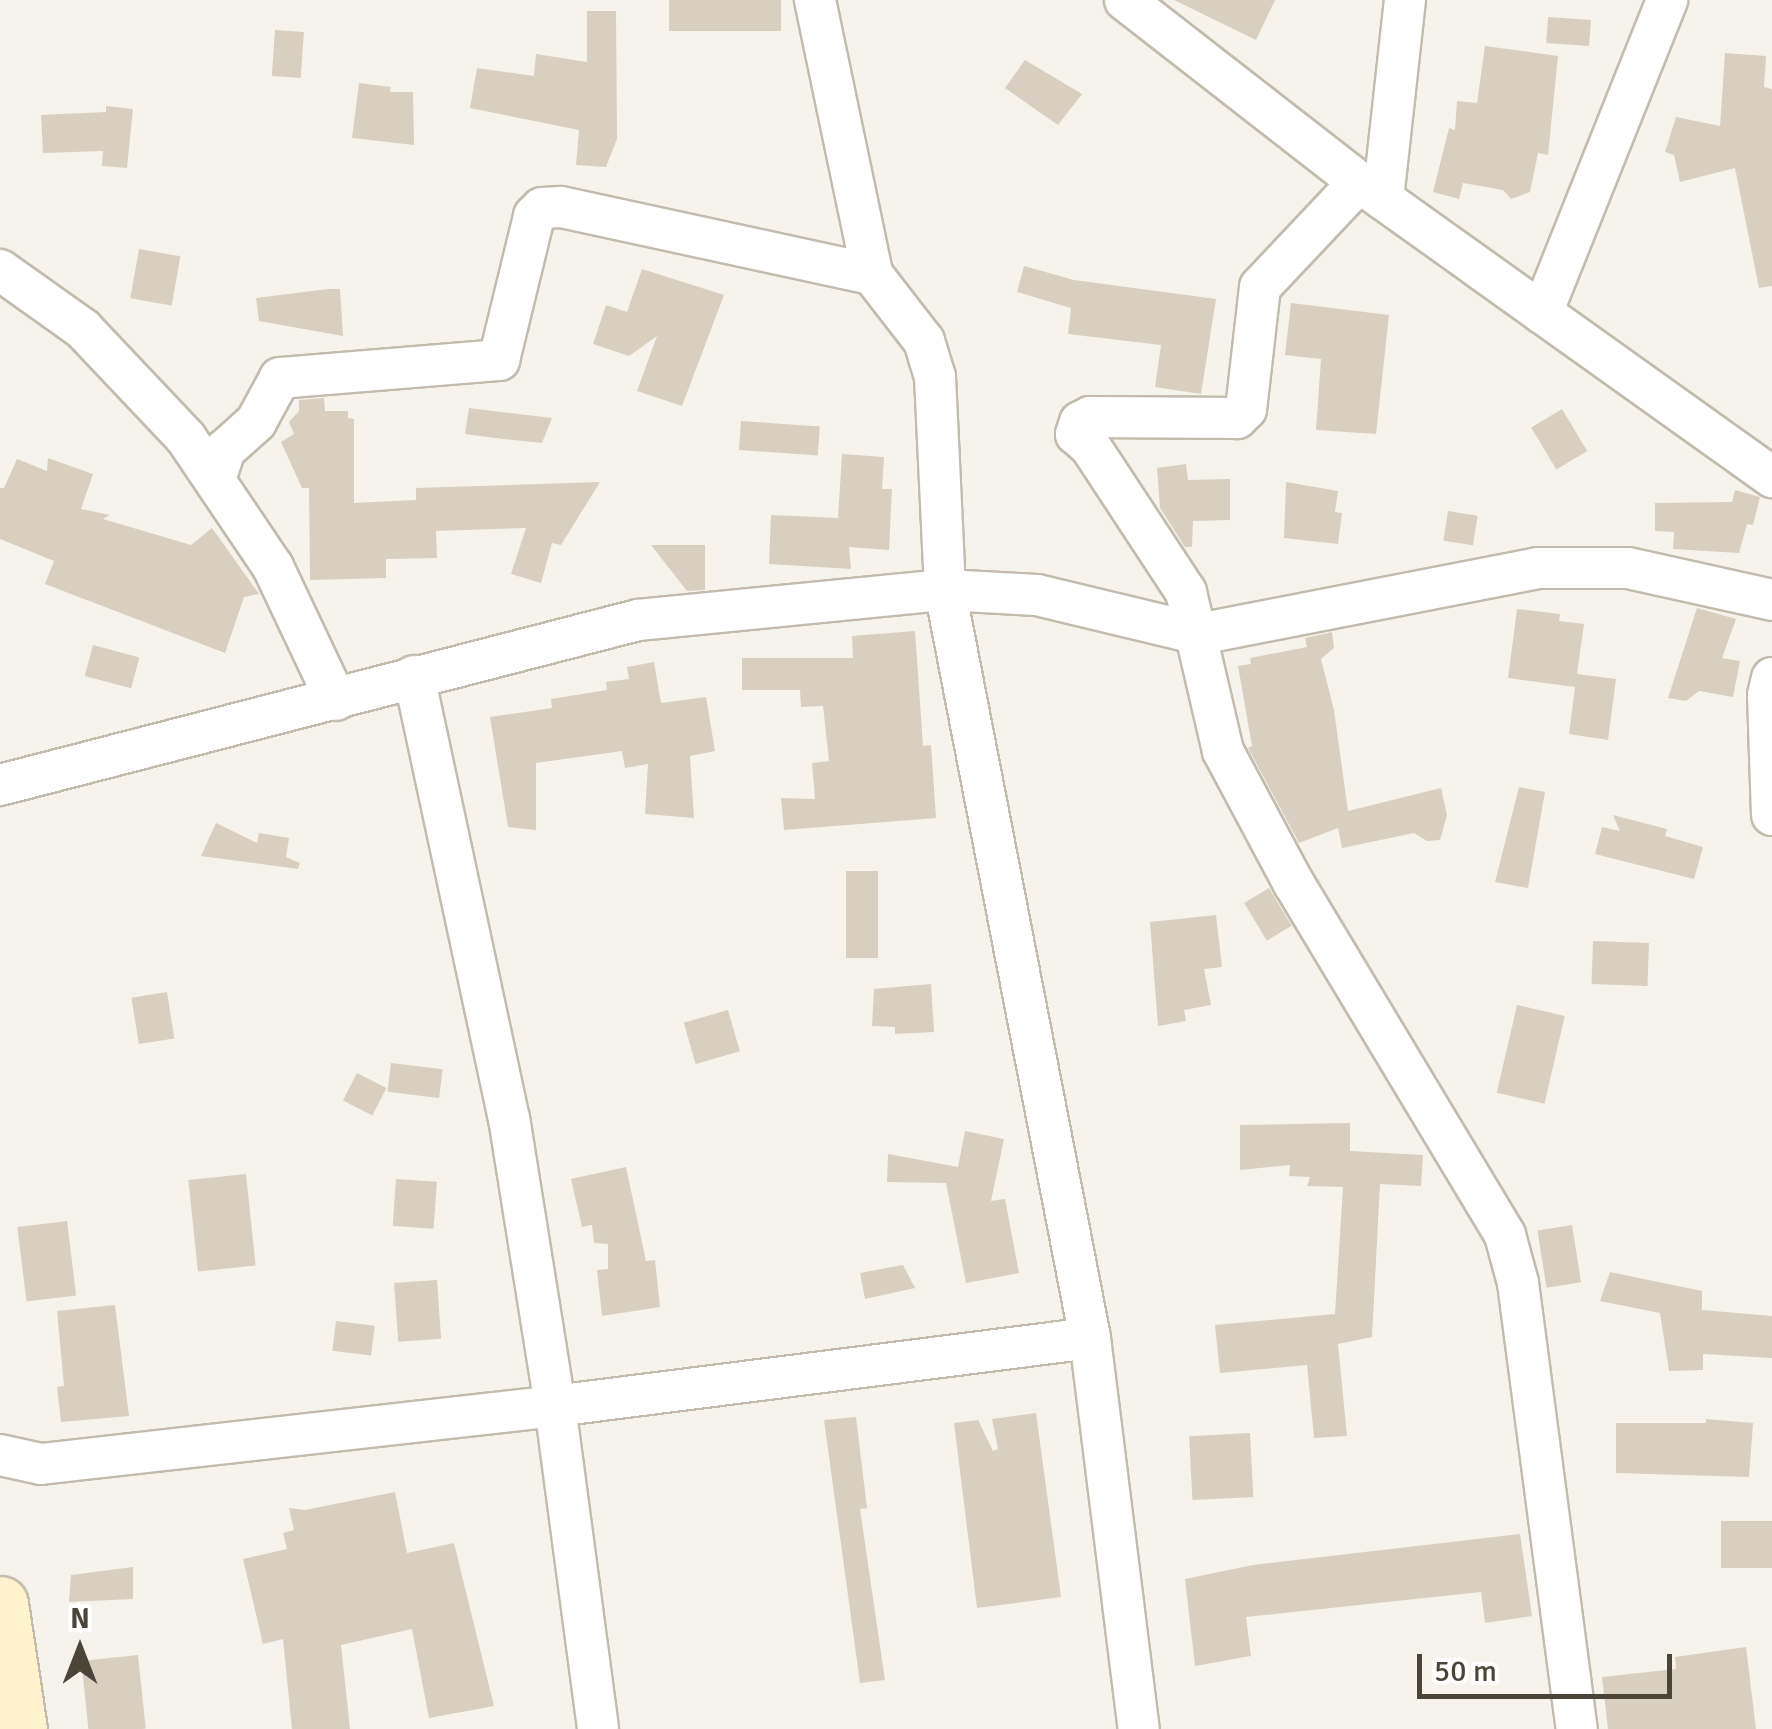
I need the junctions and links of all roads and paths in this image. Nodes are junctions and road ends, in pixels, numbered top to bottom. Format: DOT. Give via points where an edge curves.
graph roads {
  1 [pos="815,0"];
  2 [pos="1125,0"];
  3 [pos="1405,0"];
  4 [pos="1667,0"];
  5 [pos="1371,191"];
  6 [pos="0,270"];
  7 [pos="872,274"];
  8 [pos="1542,313"];
  9 [pos="1772,477"];
  10 [pos="215,480"];
  11 [pos="945,590"];
  12 [pos="1772,600"];
  13 [pos="1199,634"];
  14 [pos="414,676"];
  15 [pos="1772,678"];
  16 [pos="336,700"];
  17 [pos="0,784"];
  18 [pos="1772,815"];
  19 [pos="1090,1338"];
  20 [pos="555,1406"];
  21 [pos="0,1455"];
  22 [pos="41,1464"];
  23 [pos="0,1486"];
  24 [pos="0,1604"];
  25 [pos="19,1729"];
  26 [pos="598,1729"];
  27 [pos="1139,1729"];
  28 [pos="1576,1729"];
  1 -- 7 [label="street"];
  2 -- 5 [label="street"];
  3 -- 5 [label="street"];
  4 -- 8 [label="street"];
  5 -- 8 [label="street"];
  5 -- 13 [label="street" via="1260,287 1246,409 1236,418 1080,422 1076,434 1150,532 1186,592"];
  6 -- 10 [label="street" via="83,328 186,438"];
  7 -- 10 [label="street" via="542,208 534,216 499,360 280,378 256,422 225,450"];
  7 -- 11 [label="street" via="924,341 935,377"];
  8 -- 9 [label="street"];
  10 -- 16 [label="street" via="273,566"];
  11 -- 13 [label="street" via="1038,595"];
  11 -- 14 [label="street" via="638,620"];
  11 -- 19 [label="street"];
  12 -- 13 [label="street" via="1628,568 1537,568"];
  13 -- 28 [label="street" via="1223,752 1293,882 1505,1235 1518,1283"];
  14 -- 16 [label="street"];
  14 -- 20 [label="street" via="509,1118"];
  15 -- 18 [label="street"];
  16 -- 17 [label="street"];
  19 -- 20 [label="street"];
  19 -- 27 [label="street"];
  20 -- 22 [label="street"];
  20 -- 26 [label="street"];
  21 -- 22 [label="street"];
  22 -- 23 [label="street"];
  24 -- 25 [label="street"];
}
